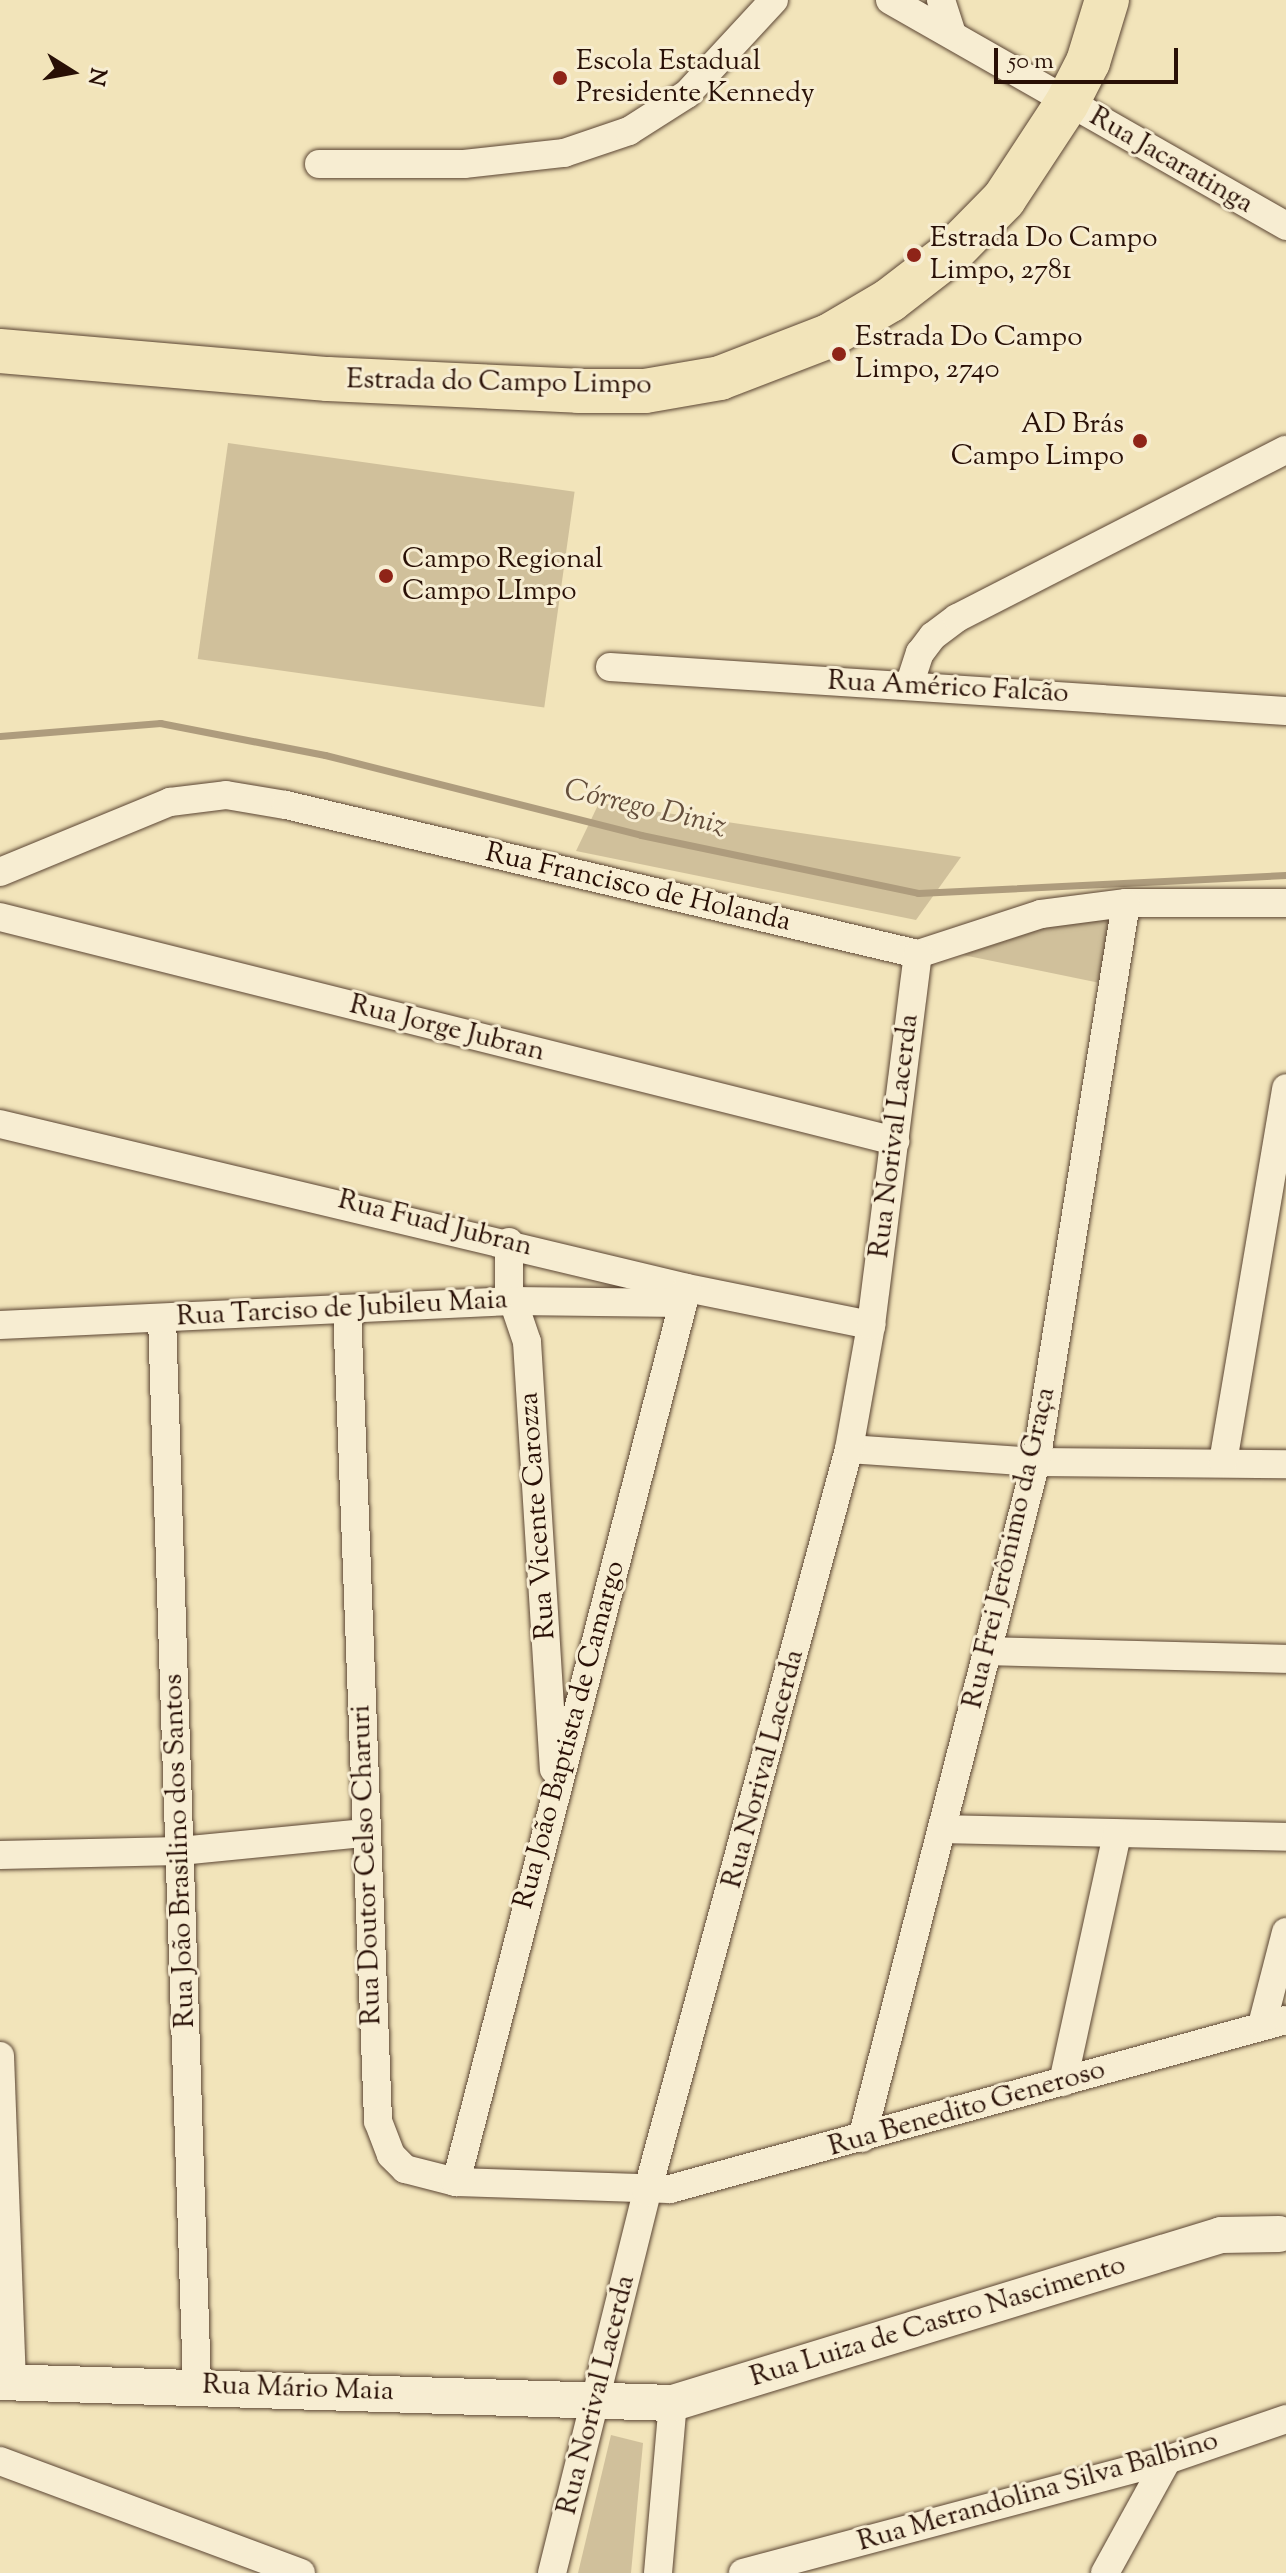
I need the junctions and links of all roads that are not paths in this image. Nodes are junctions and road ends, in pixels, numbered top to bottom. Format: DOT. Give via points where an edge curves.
graph roads {
  1 [pos="774,0"];
  2 [pos="890,0"];
  3 [pos="941,0"];
  4 [pos="1107,0"];
  5 [pos="952,34"];
  6 [pos="1067,103"];
  7 [pos="319,164"];
  8 [pos="1286,226"];
  9 [pos="0,351"];
  10 [pos="1286,450"];
  11 [pos="610,667"];
  12 [pos="909,686"];
  13 [pos="1286,711"];
  14 [pos="0,872"];
  15 [pos="1126,903"];
  16 [pos="1286,903"];
  17 [pos="0,917"];
  18 [pos="918,954"];
  19 [pos="1286,1088"];
  20 [pos="0,1124"];
  21 [pos="895,1141"];
  22 [pos="509,1242"];
  23 [pos="685,1296"];
  24 [pos="513,1301"];
  25 [pos="347,1309"];
  26 [pos="162,1318"];
  27 [pos="0,1325"];
  28 [pos="871,1325"];
  29 [pos="849,1449"];
  30 [pos="1036,1462"];
  31 [pos="1223,1462"];
  32 [pos="1286,1464"];
  33 [pos="988,1651"];
  34 [pos="1286,1659"];
  35 [pos="555,1794"];
  36 [pos="942,1829"];
  37 [pos="365,1833"];
  38 [pos="1117,1834"];
  39 [pos="1286,1837"];
  40 [pos="180,1851"];
  41 [pos="0,1855"];
  42 [pos="1286,1932"];
  43 [pos="1274,2022"];
  44 [pos="0,2056"];
  45 [pos="1063,2082"];
  46 [pos="862,2138"];
  47 [pos="456,2182"];
  48 [pos="647,2192"];
  49 [pos="1284,2234"];
  50 [pos="6,2382"];
  51 [pos="197,2384"];
  52 [pos="596,2402"];
  53 [pos="673,2403"];
  54 [pos="1286,2419"];
  55 [pos="1167,2460"];
  56 [pos="0,2461"];
  57 [pos="783,2569"];
  58 [pos="301,2573"];
  59 [pos="552,2573"];
  60 [pos="658,2573"];
  61 [pos="743,2573"];
  62 [pos="1105,2573"];
  1 -- 7 [label="street" via="687,94 629,131 550,155 464,164"];
  2 -- 5 [label="street, Rua Jacaratinga"];
  3 -- 5 [label="street"];
  4 -- 6 [label="main road, Estrada do Campo Limpo" via="1088,62"];
  5 -- 6 [label="street, Rua Jacaratinga"];
  6 -- 8 [label="street, Rua Jacaratinga"];
  6 -- 9 [label="main road, Estrada do Campo Limpo" via="1004,199 952,252 890,300 829,336 720,378 645,391 578,391 328,379"];
  10 -- 12 [label="street" via="957,618 920,653"];
  11 -- 12 [label="street, Rua Américo Falcão"];
  12 -- 13 [label="street, Rua Américo Falcão"];
  14 -- 18 [label="street, Rua Francisco de Holanda" via="170,802 226,795"];
  15 -- 16 [label="street"];
  15 -- 18 [label="street" via="1001,923"];
  15 -- 30 [label="street, Rua Frei Jerônimo da Graça"];
  17 -- 21 [label="street, Rua Jorge Jubran"];
  18 -- 21 [label="street, Rua Norival Lacerda"];
  19 -- 31 [label="street"];
  20 -- 22 [label="street, Rua Fuad Jubran"];
  21 -- 28 [label="street, Rua Norival Lacerda"];
  22 -- 23 [label="street, Rua Fuad Jubran"];
  22 -- 24 [label="street, Rua Vicente Carozza"];
  23 -- 24 [label="street, Rua Tarciso de Jubileu Maia"];
  23 -- 28 [label="street, Rua Fuad Jubran"];
  23 -- 35 [label="street, Rua João Baptista de Camargo"];
  24 -- 25 [label="street, Rua Tarciso de Jubileu Maia"];
  24 -- 35 [label="street, Rua Vicente Carozza" via="527,1342"];
  25 -- 26 [label="street, Rua Tarciso de Jubileu Maia"];
  25 -- 37 [label="street, Rua Doutor Celso Charuri"];
  26 -- 27 [label="street, Rua Tarciso de Jubileu Maia"];
  26 -- 40 [label="street, Rua João Brasilino dos Santos"];
  28 -- 29 [label="street, Rua Norival Lacerda"];
  29 -- 30 [label="street"];
  29 -- 48 [label="street, Rua Norival Lacerda"];
  30 -- 31 [label="street"];
  30 -- 33 [label="street, Rua Frei Jerônimo da Graça"];
  31 -- 32 [label="street"];
  33 -- 34 [label="street"];
  33 -- 36 [label="street, Rua Frei Jerônimo da Graça"];
  35 -- 47 [label="street, Rua João Baptista de Camargo"];
  36 -- 38 [label="street"];
  36 -- 46 [label="street, Rua Frei Jerônimo da Graça"];
  37 -- 40 [label="street"];
  37 -- 47 [label="street, Rua Doutor Celso Charuri" via="381,2139 405,2169"];
  38 -- 39 [label="street"];
  38 -- 45 [label="street"];
  40 -- 41 [label="street"];
  40 -- 51 [label="street, Rua João Brasilino dos Santos"];
  42 -- 43 [label="street"];
  43 -- 45 [label="street, Rua Benedito Generoso"];
  44 -- 50 [label="street"];
  45 -- 46 [label="street, Rua Benedito Generoso"];
  46 -- 48 [label="street, Rua Benedito Generoso"];
  47 -- 48 [label="street, Rua Doutor Celso Charuri"];
  48 -- 52 [label="street, Rua Norival Lacerda"];
  49 -- 53 [label="street, Rua Luiza de Castro Nascimento" via="1221,2235"];
  50 -- 51 [label="street, Rua Mário Maia"];
  51 -- 52 [label="street, Rua Mário Maia"];
  52 -- 53 [label="street, Rua Luiza de Castro Nascimento"];
  52 -- 59 [label="street, Rua Norival Lacerda"];
  53 -- 60 [label="street"];
  54 -- 55 [label="street, Rua Merandolina Silva Balbino"];
  55 -- 57 [label="street, Rua Merandolina Silva Balbino"];
  55 -- 62 [label="street"];
  56 -- 58 [label="street"];
  57 -- 61 [label="street, Rua Merandolina Silva Balbino"];
}
